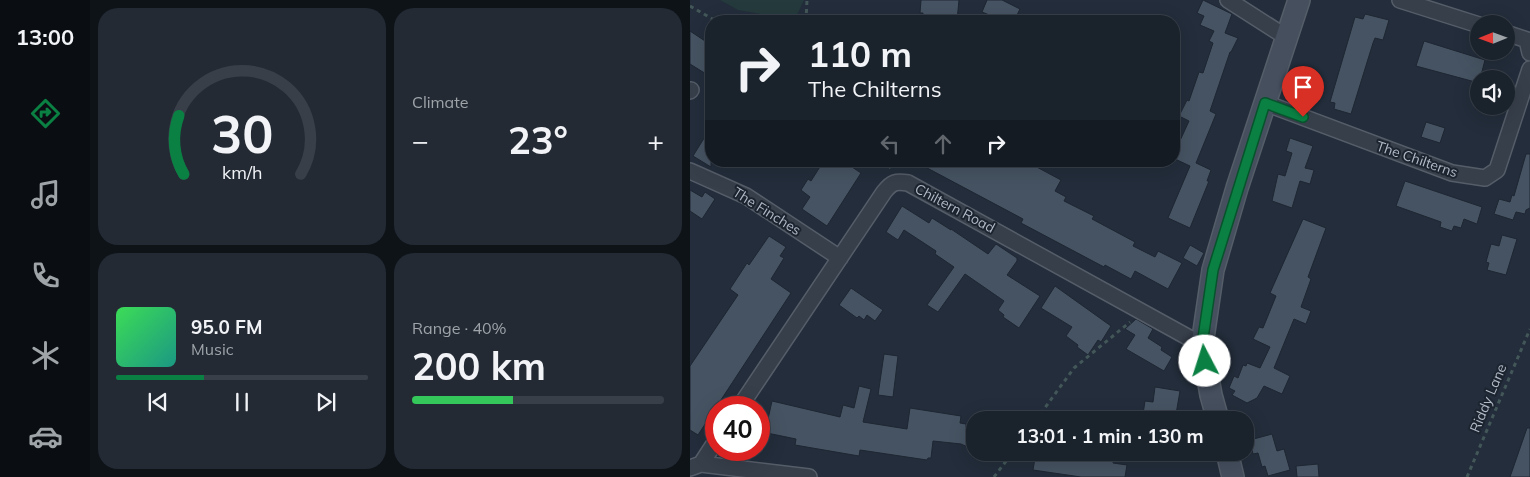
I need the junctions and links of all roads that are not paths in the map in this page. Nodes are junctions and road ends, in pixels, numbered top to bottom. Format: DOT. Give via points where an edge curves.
graph roads {
  1 [pos="1228,0"];
  2 [pos="1299,0"];
  3 [pos="1400,0"];
  4 [pos="1470,22"];
  5 [pos="1515,36"];
  6 [pos="1286,38"];
  7 [pos="1530,53"];
  8 [pos="1530,69"];
  9 [pos="1265,103"];
  10 [pos="690,170"];
  11 [pos="840,258"];
  12 [pos="1202,345"];
  13 [pos="747,396"];
  14 [pos="1216,411"];
  15 [pos="705,454"];
  16 [pos="1229,461"];
  17 [pos="695,466"];
  18 [pos="809,477"];
  19 [pos="1233,477"];
  1 -- 6 [label="street"];
  2 -- 6 [label="street"];
  3 -- 4 [label="street"];
  5 -- 7 [label="street" via="1527,40"];
  6 -- 9 [label="street"];
  8 -- 9 [label="street, The Chilterns" via="1496,170 1485,178 1452,174"];
  9 -- 12 [label="street" via="1213,270"];
  10 -- 11 [label="street, The Finches" via="746,196"];
  11 -- 12 [label="street, Chiltern Road" via="891,184 897,181 908,183"];
  11 -- 13 [label="street, Chiltern Road"];
  12 -- 14 [label="street"];
  15 -- 17 [label="street"];
  16 -- 19 [label="street"];
  17 -- 18 [label="street"];
}
